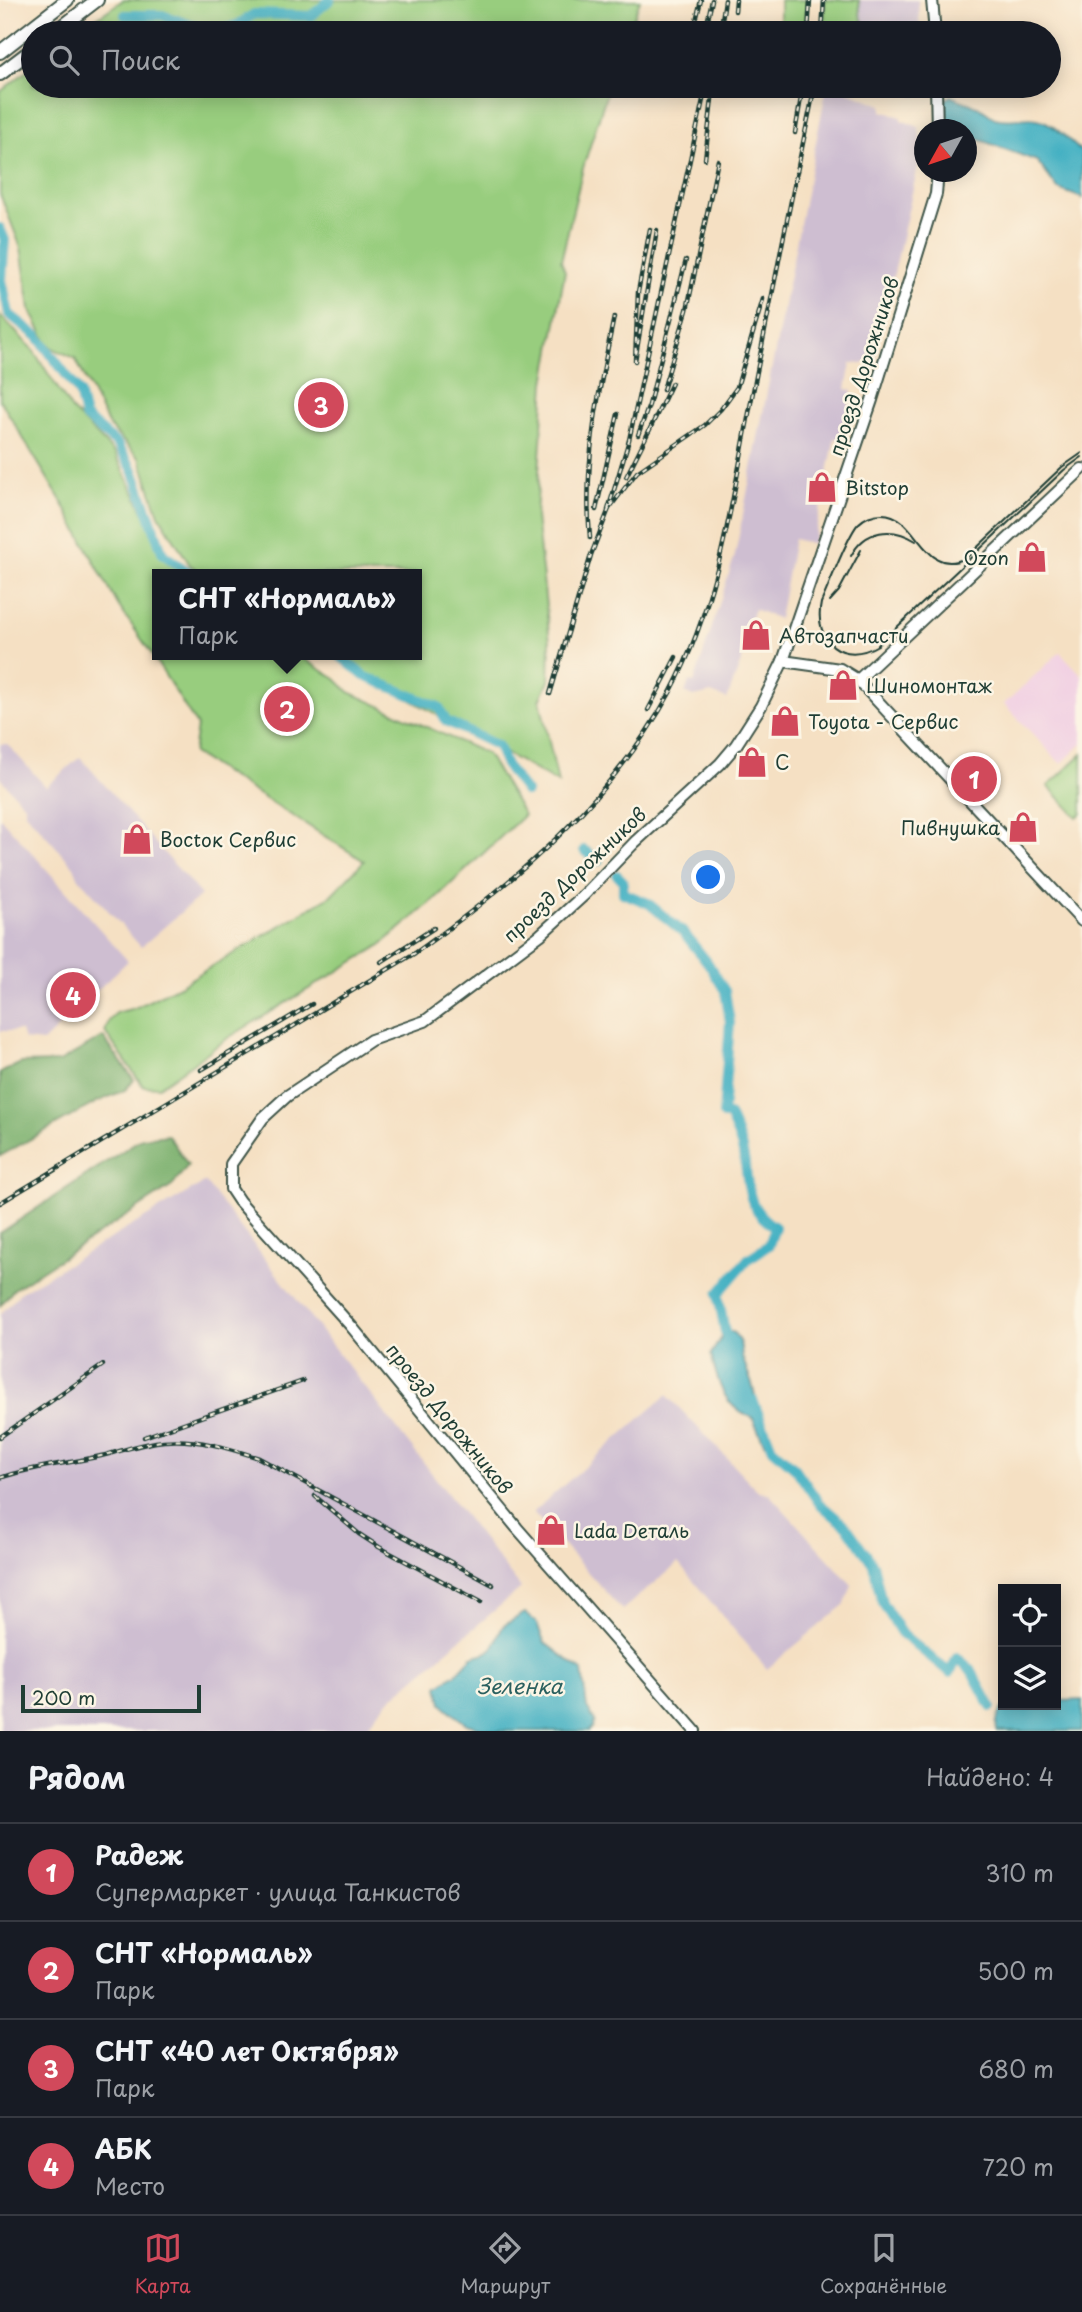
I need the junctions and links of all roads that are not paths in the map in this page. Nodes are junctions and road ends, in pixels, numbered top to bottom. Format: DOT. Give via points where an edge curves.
graph roads {
  1 [pos="67,0"];
  2 [pos="97,0"];
  3 [pos="932,0"];
  4 [pos="40,21"];
  5 [pos="70,21"];
  6 [pos="934,21"];
  7 [pos="21,36"];
  8 [pos="0,52"];
  9 [pos="21,58"];
  10 [pos="0,74"];
  11 [pos="936,98"];
  12 [pos="936,119"];
  13 [pos="937,182"];
  14 [pos="1082,469"];
  15 [pos="783,661"];
  16 [pos="858,680"];
  17 [pos="1082,921"];
  18 [pos="695,1731"];
  1 -- 4 [label="highway"];
  2 -- 5 [label="highway"];
  3 -- 6 [label="main road"];
  7 -- 8 [label="highway"];
  9 -- 10 [label="highway"];
  11 -- 12 [label="main road"];
  13 -- 15 [label="main road, проезд Дорожников" via="872,400"];
  14 -- 16 [label="main road"];
  15 -- 16 [label="main road" via="839,669"];
  15 -- 18 [label="main road, проезд Дорожников" via="761,706 720,764 575,903 540,935 425,1021 371,1040 287,1096 263,1118 229,1174 239,1201"];
  16 -- 17 [label="main road"];
}
